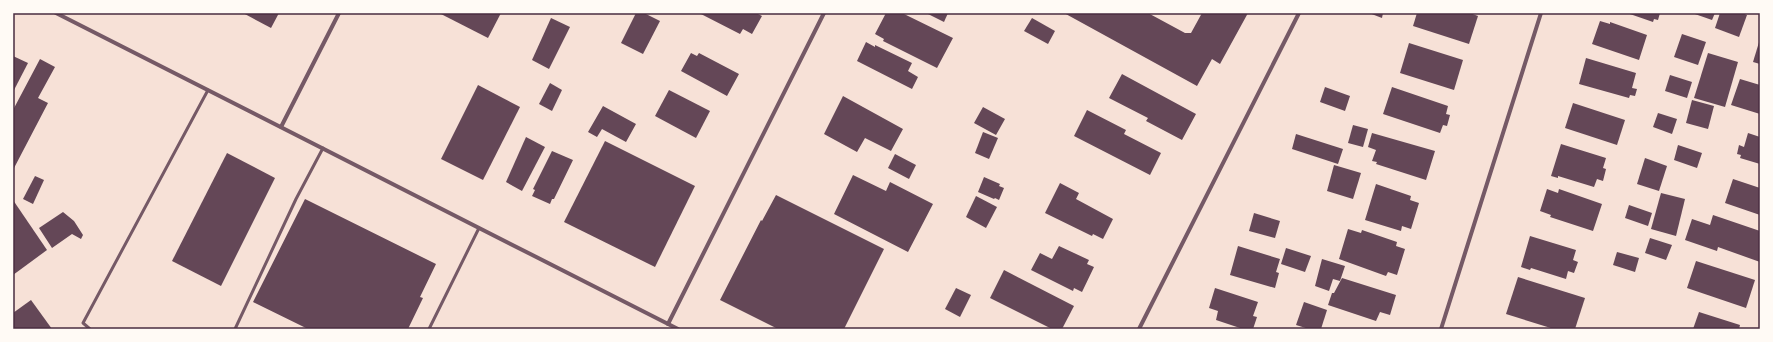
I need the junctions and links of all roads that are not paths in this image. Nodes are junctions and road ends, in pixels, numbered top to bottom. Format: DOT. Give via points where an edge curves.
graph roads {
  1 [pos="56,13"];
  2 [pos="339,13"];
  3 [pos="824,13"];
  4 [pos="1299,13"];
  5 [pos="1541,13"];
  6 [pos="208,90"];
  7 [pos="281,127"];
  8 [pos="323,148"];
  9 [pos="479,228"];
  10 [pos="668,324"];
  11 [pos="90,329"];
  12 [pos="235,329"];
  13 [pos="429,329"];
  14 [pos="678,329"];
  15 [pos="1139,329"];
  16 [pos="1441,329"];
  1 -- 6 [label="street"];
  2 -- 7 [label="street"];
  3 -- 10 [label="street"];
  4 -- 15 [label="street"];
  5 -- 16 [label="street"];
  6 -- 7 [label="street"];
  6 -- 11 [label="lane" via="83,322"];
  7 -- 8 [label="street"];
  8 -- 9 [label="street"];
  8 -- 12 [label="lane"];
  9 -- 10 [label="street"];
  9 -- 13 [label="lane"];
  10 -- 14 [label="street"];
}
